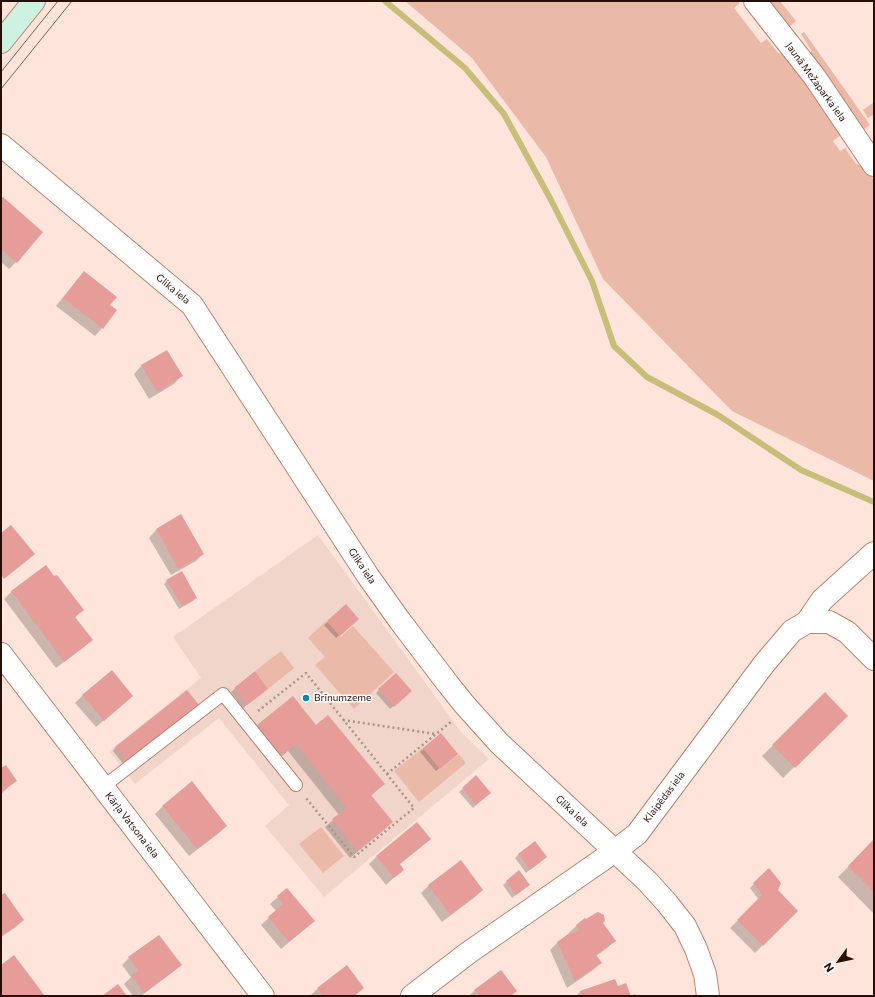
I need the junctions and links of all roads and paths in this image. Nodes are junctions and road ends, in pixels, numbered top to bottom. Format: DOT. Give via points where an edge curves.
graph roads {
  1 [pos="34,1"];
  2 [pos="755,1"];
  3 [pos="1,42"];
  4 [pos="1,145"];
  5 [pos="874,165"];
  6 [pos="874,553"];
  7 [pos="807,622"];
  8 [pos="1,654"];
  9 [pos="874,659"];
  10 [pos="343,720"];
  11 [pos="452,720"];
  12 [pos="245,721"];
  13 [pos="436,734"];
  14 [pos="386,774"];
  15 [pos="296,785"];
  16 [pos="103,787"];
  17 [pos="615,851"];
  18 [pos="263,996"];
  19 [pos="412,996"];
  20 [pos="708,996"];
  1 -- 3 [label="street"];
  2 -- 5 [label="street, Jaunā Mežaparka iela" via="814,76"];
  4 -- 17 [label="street, Glika iela" via="192,305 368,576 448,684 499,744"];
  6 -- 7 [label="street, Klaipēdas iela" via="822,600"];
  7 -- 9 [label="street" via="829,622 848,632"];
  7 -- 17 [label="street, Klaipēdas iela" via="792,631 764,664 637,834"];
  8 -- 16 [label="street, Kārļa Vatsona iela"];
  10 -- 12 [label="path" via="306,673"];
  10 -- 13 [label="path"];
  10 -- 14 [label="path"];
  11 -- 13 [label="path"];
  12 -- 15 [label="lane"];
  12 -- 16 [label="lane" via="223,694"];
  13 -- 14 [label="path"];
  14 -- 15 [label="path" via="414,808 354,857"];
  16 -- 18 [label="street, Kārļa Vatsona iela"];
  17 -- 19 [label="street, Klaipēdas iela" via="468,953"];
  17 -- 20 [label="street, Glika iela" via="647,881 685,926 705,974"];
}
